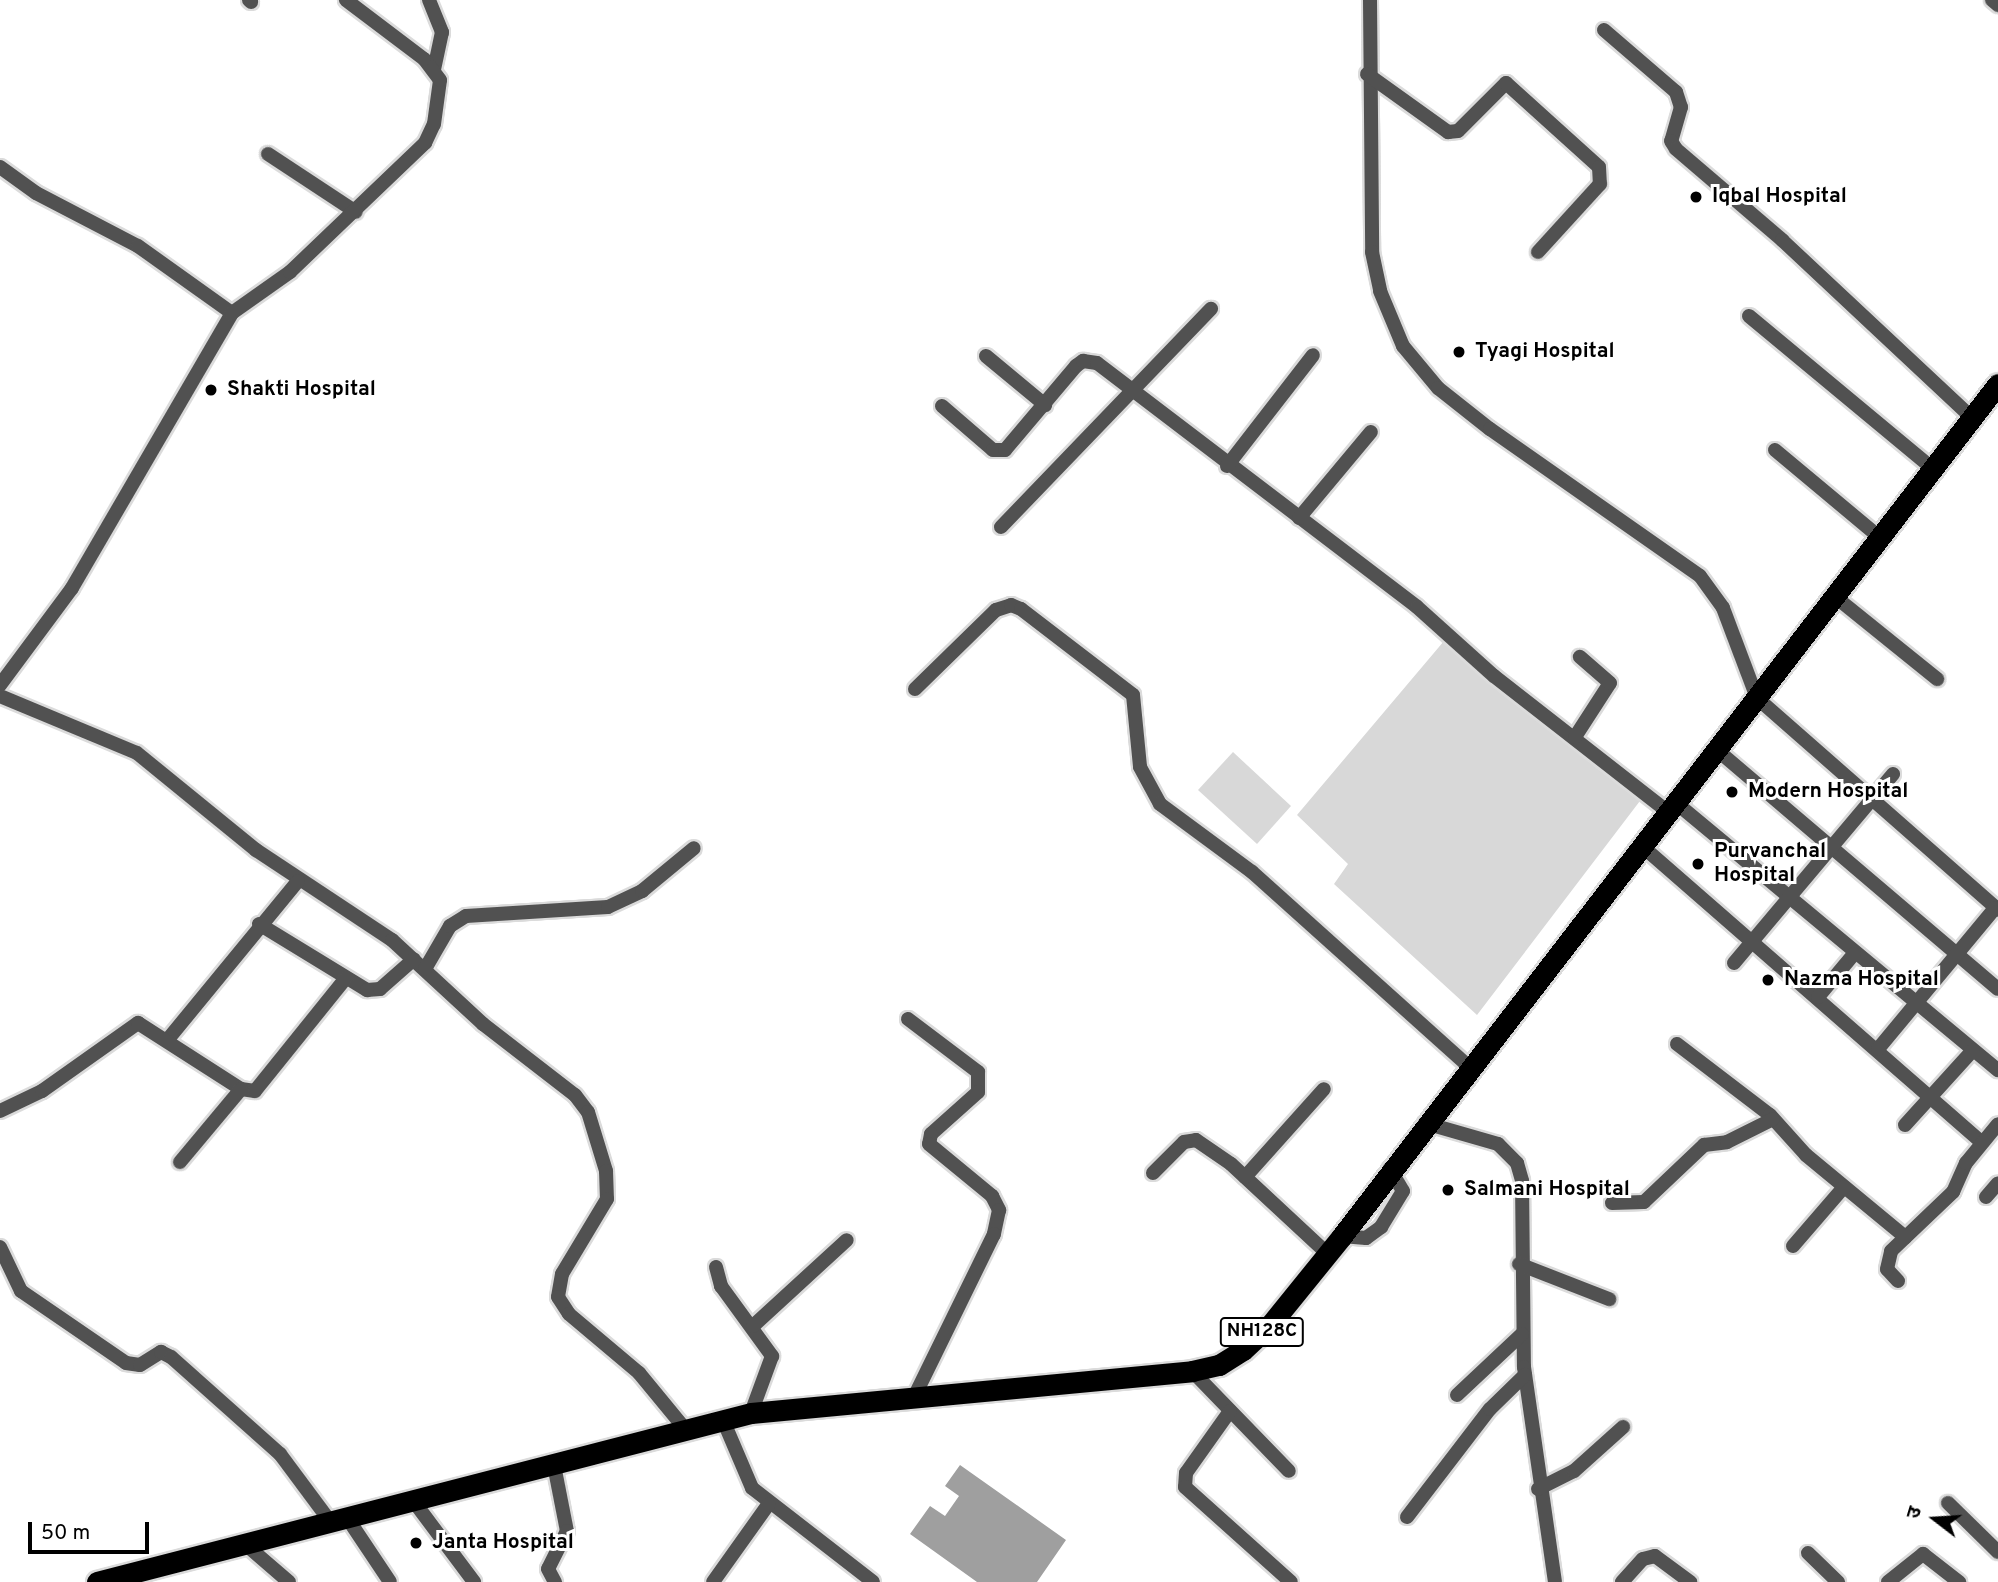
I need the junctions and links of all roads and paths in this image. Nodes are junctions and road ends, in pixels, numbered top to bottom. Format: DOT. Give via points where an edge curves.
graph roads {
  1 [pos="346,0"];
  2 [pos="429,0"];
  3 [pos="1370,0"];
  4 [pos="1992,0"];
  5 [pos="1998,5"];
  6 [pos="1604,30"];
  7 [pos="434,70"];
  8 [pos="1367,74"];
  9 [pos="268,155"];
  10 [pos="0,167"];
  11 [pos="356,212"];
  12 [pos="1538,252"];
  13 [pos="1211,309"];
  14 [pos="232,313"];
  15 [pos="1749,316"];
  16 [pos="1313,355"];
  17 [pos="986,356"];
  18 [pos="1998,384"];
  19 [pos="1130,394"];
  20 [pos="1045,405"];
  21 [pos="942,406"];
  22 [pos="1972,418"];
  23 [pos="1371,432"];
  24 [pos="1775,450"];
  25 [pos="1227,466"];
  26 [pos="1931,468"];
  27 [pos="1299,518"];
  28 [pos="1001,527"];
  29 [pos="1879,537"];
  30 [pos="1833,595"];
  31 [pos="1580,657"];
  32 [pos="1937,679"];
  33 [pos="0,685"];
  34 [pos="915,689"];
  35 [pos="0,696"];
  36 [pos="1757,698"];
  37 [pos="1575,737"];
  38 [pos="1716,750"];
  39 [pos="1893,774"];
  40 [pos="1871,801"];
  41 [pos="1671,807"];
  42 [pos="1642,846"];
  43 [pos="694,848"];
  44 [pos="1832,848"];
  45 [pos="298,881"];
  46 [pos="1788,900"];
  47 [pos="1997,909"];
  48 [pos="259,924"];
  49 [pos="1754,940"];
  50 [pos="1854,954"];
  51 [pos="1957,954"];
  52 [pos="414,959"];
  53 [pos="1734,963"];
  54 [pos="425,969"];
  55 [pos="346,978"];
  56 [pos="1998,989"];
  57 [pos="1818,997"];
  58 [pos="1915,1003"];
  59 [pos="908,1019"];
  60 [pos="169,1038"];
  61 [pos="1677,1044"];
  62 [pos="1878,1049"];
  63 [pos="1973,1050"];
  64 [pos="1468,1066"];
  65 [pos="1998,1070"];
  66 [pos="240,1089"];
  67 [pos="1324,1089"];
  68 [pos="1932,1096"];
  69 [pos="0,1111"];
  70 [pos="1773,1119"];
  71 [pos="1425,1124"];
  72 [pos="1998,1124"];
  73 [pos="1905,1125"];
  74 [pos="1982,1143"];
  75 [pos="180,1163"];
  76 [pos="1153,1173"];
  77 [pos="1245,1177"];
  78 [pos="1998,1183"];
  79 [pos="1844,1187"];
  80 [pos="1986,1197"];
  81 [pos="1612,1203"];
  82 [pos="1905,1237"];
  83 [pos="848,1240"];
  84 [pos="1793,1246"];
  85 [pos="0,1247"];
  86 [pos="1328,1254"];
  87 [pos="1519,1264"];
  88 [pos="716,1267"];
  89 [pos="1898,1281"];
  90 [pos="1609,1298"];
  91 [pos="753,1326"];
  92 [pos="1522,1334"];
  93 [pos="1192,1371"];
  94 [pos="1525,1375"];
  95 [pos="916,1393"];
  96 [pos="1457,1395"];
  97 [pos="1230,1411"];
  98 [pos="751,1413"];
  99 [pos="723,1420"];
  100 [pos="1623,1427"];
  101 [pos="686,1430"];
  102 [pos="554,1465"];
  103 [pos="1289,1471"];
  104 [pos="1538,1489"];
  105 [pos="412,1499"];
  106 [pos="1948,1503"];
  107 [pos="768,1505"];
  108 [pos="1407,1517"];
  109 [pos="338,1518"];
  110 [pos="245,1544"];
  111 [pos="1998,1552"];
  112 [pos="1808,1553"];
  113 [pos="718,1580"];
  114 [pos="97,1582"];
  115 [pos="289,1582"];
  116 [pos="390,1582"];
  117 [pos="474,1582"];
  118 [pos="555,1582"];
  119 [pos="873,1582"];
  120 [pos="1291,1582"];
  121 [pos="1555,1582"];
  122 [pos="1622,1582"];
  123 [pos="1690,1582"];
  124 [pos="1838,1582"];
  125 [pos="1888,1582"];
  126 [pos="1959,1582"];
  1 -- 7 [label="street"];
  2 -- 7 [label="street" via="442,32"];
  3 -- 8 [label="street"];
  4 -- 5 [label="street"];
  6 -- 22 [label="street" via="1676,92 1681,107 1671,141 1676,149 1782,240"];
  7 -- 11 [label="street" via="440,95 425,143"];
  8 -- 12 [label="street" via="1448,132 1458,131 1506,83 1599,167 1600,184"];
  8 -- 36 [label="street" via="1372,252 1380,291 1402,346 1438,388 1490,429 1700,576 1723,608"];
  9 -- 11 [label="street"];
  10 -- 14 [label="street" via="36,193 138,246"];
  11 -- 14 [label="street" via="290,272"];
  13 -- 19 [label="street"];
  14 -- 33 [label="street" via="72,588"];
  15 -- 26 [label="street"];
  16 -- 25 [label="street"];
  17 -- 20 [label="street"];
  18 -- 22 [label="highway, NH128C"];
  19 -- 20 [label="street" via="1097,363 1083,360"];
  19 -- 25 [label="street"];
  19 -- 28 [label="street"];
  20 -- 21 [label="street" via="1013,445 999,452"];
  22 -- 26 [label="highway, NH128C"];
  23 -- 27 [label="street"];
  24 -- 29 [label="street"];
  25 -- 27 [label="street"];
  26 -- 29 [label="highway, NH128C"];
  27 -- 37 [label="street"];
  29 -- 30 [label="highway, NH128C"];
  30 -- 32 [label="street"];
  30 -- 36 [label="highway, NH128C"];
  31 -- 37 [label="street" via="1610,682"];
  34 -- 64 [label="street" via="996,610 1021,609 1133,695 1140,767 1160,804 1252,872"];
  35 -- 45 [label="street" via="137,752"];
  36 -- 38 [label="highway, NH128C"];
  36 -- 40 [label="street"];
  37 -- 41 [label="street"];
  38 -- 41 [label="highway, NH128C"];
  38 -- 44 [label="street"];
  39 -- 40 [label="street"];
  40 -- 44 [label="street"];
  40 -- 47 [label="street"];
  41 -- 42 [label="highway, NH128C"];
  41 -- 46 [label="street"];
  42 -- 49 [label="street"];
  42 -- 64 [label="highway, NH128C"];
  43 -- 54 [label="street" via="642,891 608,906 466,916 450,926"];
  44 -- 46 [label="street"];
  44 -- 51 [label="street"];
  45 -- 48 [label="street"];
  45 -- 52 [label="street"];
  46 -- 49 [label="street"];
  46 -- 50 [label="street"];
  47 -- 51 [label="street"];
  48 -- 55 [label="street"];
  48 -- 60 [label="street"];
  49 -- 53 [label="street"];
  49 -- 57 [label="street"];
  50 -- 57 [label="street"];
  50 -- 58 [label="street"];
  51 -- 56 [label="street"];
  51 -- 58 [label="street"];
  52 -- 54 [label="street"];
  52 -- 55 [label="street" via="375,991"];
  54 -- 101 [label="street" via="483,1024 575,1095 588,1112 606,1171 607,1199 562,1274 558,1297 569,1314 639,1373"];
  55 -- 66 [label="street" via="261,1087"];
  57 -- 62 [label="street"];
  58 -- 62 [label="street"];
  58 -- 63 [label="street"];
  59 -- 95 [label="street" via="978,1072 978,1092 931,1134 929,1144 992,1196 999,1210 994,1234"];
  60 -- 66 [label="street"];
  60 -- 69 [label="street" via="145,1024 132,1024 42,1091"];
  61 -- 70 [label="street"];
  62 -- 68 [label="street"];
  63 -- 65 [label="street"];
  63 -- 68 [label="street"];
  64 -- 71 [label="highway, NH128C"];
  66 -- 75 [label="street"];
  67 -- 77 [label="street"];
  68 -- 73 [label="street"];
  68 -- 74 [label="street"];
  70 -- 79 [label="street"];
  70 -- 81 [label="street" via="1727,1142 1704,1145 1644,1202"];
  71 -- 86 [label="highway, NH128C"];
  71 -- 87 [label="street" via="1498,1144 1517,1163 1524,1200"];
  72 -- 74 [label="street"];
  74 -- 82 [label="street" via="1952,1192"];
  76 -- 77 [label="street" via="1188,1139 1207,1146"];
  77 -- 86 [label="street"];
  78 -- 80 [label="street"];
  79 -- 82 [label="street"];
  79 -- 84 [label="street"];
  82 -- 89 [label="street" via="1886,1262"];
  83 -- 91 [label="street"];
  85 -- 109 [label="street" via="21,1291 127,1363 140,1365 161,1352 171,1357 280,1454"];
  86 -- 93 [label="highway, NH128C" via="1243,1350 1219,1364"];
  87 -- 90 [label="street"];
  87 -- 92 [label="street"];
  88 -- 91 [label="street" via="721,1286"];
  91 -- 98 [label="street" via="772,1356"];
  92 -- 94 [label="street"];
  92 -- 96 [label="street"];
  93 -- 95 [label="highway, NH128C"];
  93 -- 97 [label="street"];
  94 -- 104 [label="street"];
  94 -- 108 [label="street" via="1490,1409"];
  95 -- 98 [label="highway, NH128C"];
  97 -- 103 [label="street"];
  97 -- 120 [label="street" via="1186,1473 1185,1487"];
  98 -- 99 [label="highway, NH128C"];
  99 -- 101 [label="highway, NH128C"];
  99 -- 107 [label="street" via="744,1477"];
  100 -- 104 [label="street" via="1574,1471"];
  101 -- 102 [label="highway, NH128C"];
  102 -- 105 [label="highway, NH128C"];
  102 -- 118 [label="street" via="567,1531 548,1569"];
  104 -- 121 [label="street"];
  105 -- 109 [label="highway, NH128C"];
  105 -- 117 [label="street" via="434,1536"];
  106 -- 111 [label="street"];
  107 -- 113 [label="street"];
  107 -- 119 [label="street"];
  109 -- 110 [label="highway, NH128C"];
  109 -- 116 [label="street"];
  110 -- 114 [label="highway, NH128C"];
  110 -- 115 [label="street"];
  112 -- 124 [label="street"];
  122 -- 123 [label="street" via="1648,1556 1662,1559"];
  125 -- 126 [label="street" via="1923,1554 1937,1559"];
}
